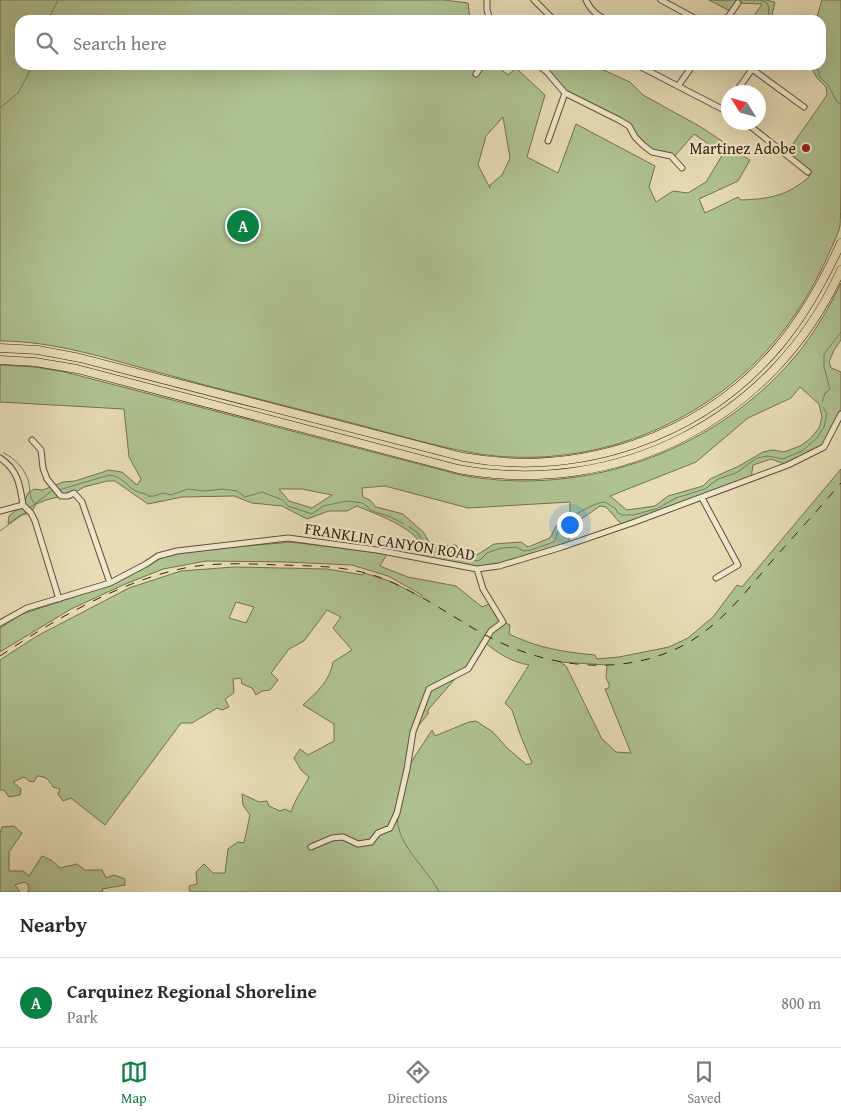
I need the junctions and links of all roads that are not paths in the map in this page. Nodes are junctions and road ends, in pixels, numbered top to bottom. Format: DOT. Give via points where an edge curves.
graph roads {
  1 [pos="487,0"];
  2 [pos="534,0"];
  3 [pos="586,0"];
  4 [pos="661,0"];
  5 [pos="738,3"];
  6 [pos="488,15"];
  7 [pos="549,15"];
  8 [pos="599,15"];
  9 [pos="689,15"];
  10 [pos="730,15"];
  11 [pos="479,70"];
  12 [pos="544,70"];
  13 [pos="647,70"];
  14 [pos="689,70"];
  15 [pos="752,70"];
  16 [pos="758,70"];
  17 [pos="476,74"];
  18 [pos="741,85"];
  19 [pos="678,86"];
  20 [pos="565,93"];
  21 [pos="721,107"];
  22 [pos="804,107"];
  23 [pos="755,130"];
  24 [pos="548,141"];
  25 [pos="682,168"];
  26 [pos="808,172"];
  27 [pos="841,243"];
  28 [pos="841,270"];
  29 [pos="0,348"];
  30 [pos="0,360"];
  31 [pos="841,414"];
  32 [pos="32,440"];
  33 [pos="0,458"];
  34 [pos="702,498"];
  35 [pos="23,505"];
  36 [pos="0,511"];
  37 [pos="477,569"];
  38 [pos="716,578"];
  39 [pos="110,583"];
  40 [pos="59,599"];
  41 [pos="0,623"];
  42 [pos="311,847"];
  1 -- 6 [label="street"];
  2 -- 7 [label="street"];
  3 -- 8 [label="street" via="589,8"];
  4 -- 9 [label="street"];
  5 -- 10 [label="street"];
  11 -- 17 [label="street"];
  12 -- 20 [label="street"];
  13 -- 19 [label="street"];
  14 -- 19 [label="street"];
  15 -- 18 [label="street"];
  16 -- 22 [label="street"];
  19 -- 21 [label="street"];
  20 -- 24 [label="street"];
  20 -- 25 [label="street" via="629,126 643,145 652,152 671,156"];
  23 -- 26 [label="street"];
  27 -- 29 [label="highway" via="818,291 794,326 767,359 730,393 694,417 649,440 608,453 566,461 514,463 463,457 80,358 38,350"];
  28 -- 30 [label="highway" via="800,340 766,378 734,406 691,434 652,452 603,467 560,474 517,476 458,469 77,369"];
  31 -- 34 [label="street, FRANKLIN CANYON ROAD" via="824,447 788,465"];
  32 -- 39 [label="street" via="41,450 47,480 60,496 74,494 82,502"];
  33 -- 35 [label="street" via="11,466 20,482"];
  34 -- 37 [label="street, FRANKLIN CANYON ROAD" via="557,549"];
  34 -- 38 [label="street" via="738,565"];
  35 -- 36 [label="street"];
  35 -- 40 [label="street" via="31,513"];
  37 -- 39 [label="street, FRANKLIN CANYON ROAD" via="377,550 288,538 177,551 158,556"];
  37 -- 42 [label="street" via="484,589 503,622 491,630 468,669 429,688 413,732 397,813 390,828 378,833 371,842 358,844 342,837"];
  39 -- 40 [label="street, FRANKLIN CANYON ROAD"];
  40 -- 41 [label="street, FRANKLIN CANYON ROAD" via="27,608"];
}
